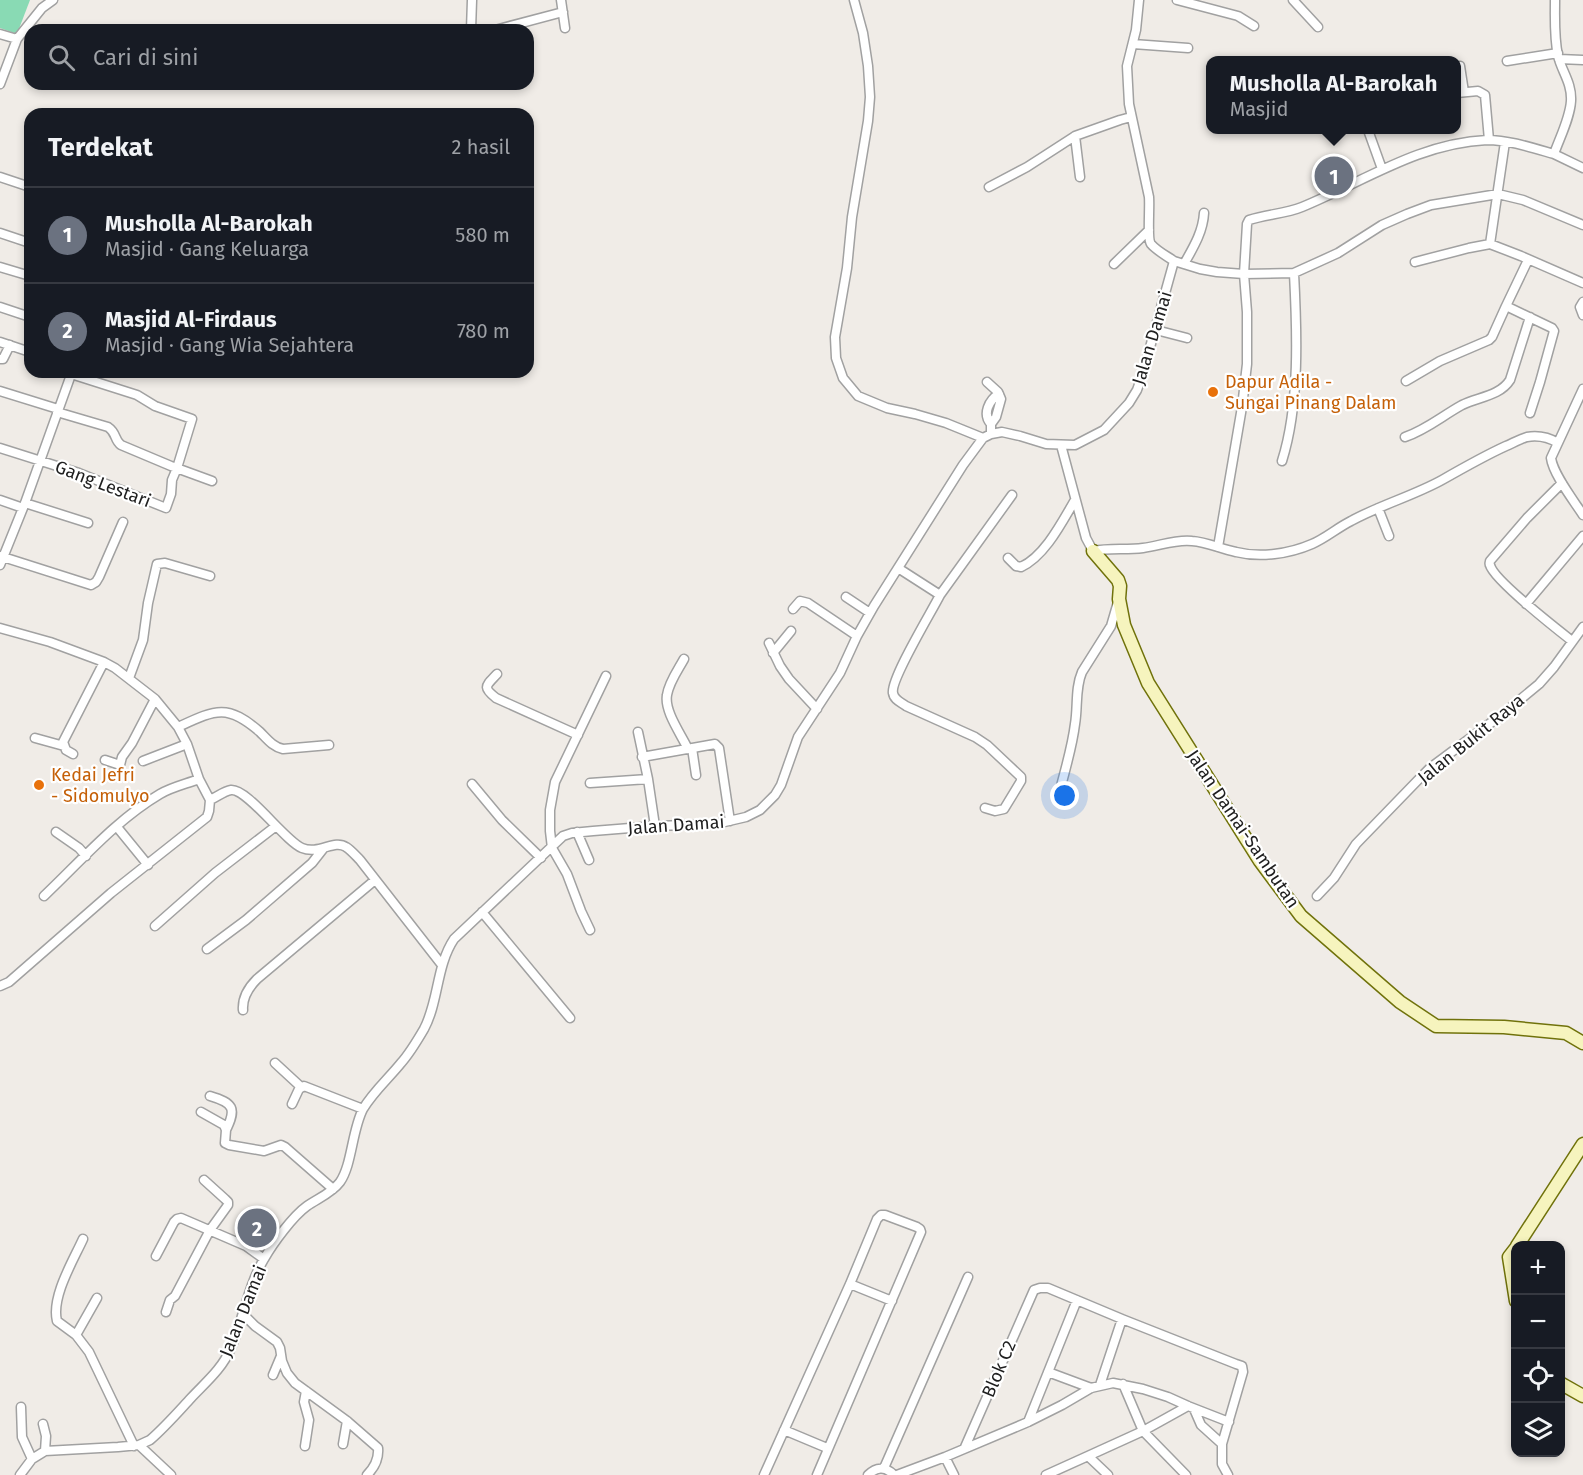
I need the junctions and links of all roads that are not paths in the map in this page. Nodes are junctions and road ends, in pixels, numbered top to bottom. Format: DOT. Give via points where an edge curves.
graph roads {
  1 [pos="53,0"];
  2 [pos="472,0"];
  3 [pos="561,0"];
  4 [pos="854,0"];
  5 [pos="1139,0"];
  6 [pos="1177,0"];
  7 [pos="1293,0"];
  8 [pos="1555,0"];
  9 [pos="563,12"];
  10 [pos="29,24"];
  11 [pos="471,24"];
  12 [pos="518,24"];
  13 [pos="1254,26"];
  14 [pos="1318,27"];
  15 [pos="565,28"];
  16 [pos="24,30"];
  17 [pos="0,34"];
  18 [pos="17,39"];
  19 [pos="1133,44"];
  20 [pos="1188,48"];
  21 [pos="1558,56"];
  22 [pos="1583,60"];
  23 [pos="1507,61"];
  24 [pos="0,84"];
  25 [pos="1461,93"];
  26 [pos="1131,117"];
  27 [pos="1370,134"];
  28 [pos="1075,136"];
  29 [pos="1489,140"];
  30 [pos="1505,142"];
  31 [pos="1554,154"];
  32 [pos="1583,168"];
  33 [pos="1382,169"];
  34 [pos="0,177"];
  35 [pos="1080,177"];
  36 [pos="24,185"];
  37 [pos="989,188"];
  38 [pos="1498,194"];
  39 [pos="1204,213"];
  40 [pos="1583,225"];
  41 [pos="1149,230"];
  42 [pos="0,233"];
  43 [pos="24,241"];
  44 [pos="1490,244"];
  45 [pos="1528,260"];
  46 [pos="1174,261"];
  47 [pos="1415,262"];
  48 [pos="1114,264"];
  49 [pos="1184,264"];
  50 [pos="0,267"];
  51 [pos="1294,273"];
  52 [pos="24,274"];
  53 [pos="1244,274"];
  54 [pos="1583,283"];
  55 [pos="1583,302"];
  56 [pos="1506,306"];
  57 [pos="0,307"];
  58 [pos="24,315"];
  59 [pos="1583,315"];
  60 [pos="1530,317"];
  61 [pos="1156,330"];
  62 [pos="1186,338"];
  63 [pos="0,342"];
  64 [pos="10,345"];
  65 [pos="24,350"];
  66 [pos="0,359"];
  67 [pos="70,378"];
  68 [pos="87,378"];
  69 [pos="1406,381"];
  70 [pos="987,382"];
  71 [pos="1583,389"];
  72 [pos="0,391"];
  73 [pos="57,411"];
  74 [pos="1530,413"];
  75 [pos="987,436"];
  76 [pos="1405,437"];
  77 [pos="1558,443"];
  78 [pos="1061,445"];
  79 [pos="0,448"];
  80 [pos="40,460"];
  81 [pos="1282,460"];
  82 [pos="177,468"];
  83 [pos="213,481"];
  84 [pos="1562,483"];
  85 [pos="1012,495"];
  86 [pos="0,500"];
  87 [pos="1075,500"];
  88 [pos="24,505"];
  89 [pos="1378,508"];
  90 [pos="1583,515"];
  91 [pos="123,522"];
  92 [pos="88,523"];
  93 [pos="1389,536"];
  94 [pos="1583,536"];
  95 [pos="1218,547"];
  96 [pos="1093,551"];
  97 [pos="1008,558"];
  98 [pos="1,559"];
  99 [pos="898,568"];
  100 [pos="210,576"];
  101 [pos="940,595"];
  102 [pos="846,597"];
  103 [pos="1119,599"];
  104 [pos="1526,604"];
  105 [pos="794,609"];
  106 [pos="870,613"];
  107 [pos="1583,627"];
  108 [pos="0,628"];
  109 [pos="791,631"];
  110 [pos="857,636"];
  111 [pos="1572,641"];
  112 [pos="769,643"];
  113 [pos="774,653"];
  114 [pos="684,659"];
  115 [pos="104,662"];
  116 [pos="496,674"];
  117 [pos="606,676"];
  118 [pos="129,678"];
  119 [pos="155,699"];
  120 [pos="817,709"];
  121 [pos="178,727"];
  122 [pos="638,732"];
  123 [pos="578,735"];
  124 [pos="35,738"];
  125 [pos="187,744"];
  126 [pos="329,745"];
  127 [pos="63,746"];
  128 [pos="690,748"];
  129 [pos="73,754"];
  130 [pos="642,757"];
  131 [pos="105,760"];
  132 [pos="143,761"];
  133 [pos="696,775"];
  134 [pos="199,779"];
  135 [pos="648,779"];
  136 [pos="590,783"];
  137 [pos="472,784"];
  138 [pos="1058,798"];
  139 [pos="210,800"];
  140 [pos="985,808"];
  141 [pos="730,821"];
  142 [pos="276,826"];
  143 [pos="655,826"];
  144 [pos="117,827"];
  145 [pos="56,832"];
  146 [pos="578,832"];
  147 [pos="552,848"];
  148 [pos="323,849"];
  149 [pos="86,856"];
  150 [pos="541,858"];
  151 [pos="589,860"];
  152 [pos="148,865"];
  153 [pos="375,880"];
  154 [pos="44,896"];
  155 [pos="1317,896"];
  156 [pos="482,912"];
  157 [pos="155,926"];
  158 [pos="591,930"];
  159 [pos="207,950"];
  160 [pos="442,965"];
  161 [pos="0,986"];
  162 [pos="243,1010"];
  163 [pos="570,1018"];
  164 [pos="1583,1043"];
  165 [pos="275,1063"];
  166 [pos="301,1087"];
  167 [pos="210,1096"];
  168 [pos="292,1104"];
  169 [pos="363,1109"];
  170 [pos="201,1112"];
  171 [pos="226,1130"];
  172 [pos="1583,1144"];
  173 [pos="204,1180"];
  174 [pos="333,1189"];
  175 [pos="210,1230"];
  176 [pos="83,1239"];
  177 [pos="1520,1241"];
  178 [pos="1511,1254"];
  179 [pos="156,1256"];
  180 [pos="264,1259"];
  181 [pos="1511,1272"];
  182 [pos="968,1277"];
  183 [pos="850,1284"];
  184 [pos="97,1298"];
  185 [pos="1077,1300"];
  186 [pos="892,1301"];
  187 [pos="166,1311"];
  188 [pos="243,1314"];
  189 [pos="1122,1319"];
  190 [pos="76,1335"];
  191 [pos="281,1356"];
  192 [pos="1048,1372"];
  193 [pos="273,1375"];
  194 [pos="1123,1384"];
  195 [pos="1565,1386"];
  196 [pos="1096,1387"];
  197 [pos="306,1391"];
  198 [pos="1583,1396"];
  199 [pos="21,1407"];
  200 [pos="1191,1408"];
  201 [pos="347,1421"];
  202 [pos="1028,1422"];
  203 [pos="1229,1422"];
  204 [pos="43,1424"];
  205 [pos="784,1430"];
  206 [pos="1143,1431"];
  207 [pos="344,1444"];
  208 [pos="1222,1444"];
  209 [pos="137,1445"];
  210 [pos="305,1446"];
  211 [pos="827,1448"];
  212 [pos="965,1448"];
  213 [pos="45,1451"];
  214 [pos="1088,1456"];
  215 [pos="945,1457"];
  216 [pos="32,1459"];
  217 [pos="884,1468"];
  218 [pos="20,1475"];
  219 [pos="171,1475"];
  220 [pos="367,1475"];
  221 [pos="764,1475"];
  222 [pos="817,1475"];
  223 [pos="868,1475"];
  224 [pos="896,1475"];
  225 [pos="954,1475"];
  226 [pos="1046,1475"];
  227 [pos="1108,1475"];
  228 [pos="1186,1475"];
  229 [pos="1228,1475"];
  1 -- 10 [label="street"];
  2 -- 11 [label="street"];
  3 -- 9 [label="street"];
  4 -- 75 [label="street" via="863,33 870,97 835,336 836,358 843,378 858,396"];
  5 -- 19 [label="street"];
  6 -- 13 [label="street" via="1243,18"];
  7 -- 14 [label="street"];
  8 -- 21 [label="street"];
  9 -- 12 [label="street"];
  9 -- 15 [label="street"];
  16 -- 18 [label="street"];
  17 -- 18 [label="street"];
  18 -- 24 [label="street"];
  19 -- 20 [label="street"];
  19 -- 26 [label="street" via="1127,66"];
  21 -- 22 [label="street"];
  21 -- 23 [label="street"];
  21 -- 31 [label="street" via="1571,101"];
  25 -- 29 [label="street" via="1485,94"];
  26 -- 28 [label="street"];
  26 -- 41 [label="street" via="1149,197"];
  27 -- 33 [label="street"];
  28 -- 35 [label="street"];
  28 -- 37 [label="street"];
  29 -- 30 [label="street"];
  29 -- 33 [label="street" via="1439,148"];
  30 -- 31 [label="street"];
  30 -- 38 [label="street"];
  31 -- 32 [label="street"];
  33 -- 53 [label="street" via="1301,207 1249,220"];
  34 -- 36 [label="street"];
  38 -- 40 [label="street"];
  38 -- 44 [label="street"];
  38 -- 51 [label="street" via="1431,205 1407,214"];
  39 -- 49 [label="street" via="1199,236"];
  41 -- 46 [label="street" via="1150,243"];
  41 -- 48 [label="street"];
  42 -- 43 [label="street"];
  44 -- 45 [label="street"];
  44 -- 47 [label="street"];
  45 -- 54 [label="street"];
  45 -- 56 [label="street"];
  46 -- 49 [label="street"];
  46 -- 61 [label="street, Jalan Damai"];
  49 -- 53 [label="street"];
  50 -- 52 [label="street"];
  51 -- 53 [label="street"];
  51 -- 81 [label="street" via="1294,403"];
  53 -- 95 [label="street" via="1247,312 1242,407"];
  55 -- 59 [label="street"];
  56 -- 60 [label="street"];
  56 -- 69 [label="street" via="1489,340"];
  57 -- 58 [label="street"];
  60 -- 74 [label="street" via="1554,331"];
  60 -- 76 [label="street" via="1506,386"];
  61 -- 62 [label="street"];
  61 -- 78 [label="street, Jalan Damai" via="1129,403 1104,430 1076,445"];
  63 -- 64 [label="street"];
  64 -- 65 [label="street"];
  64 -- 66 [label="street" via="6,356"];
  67 -- 73 [label="street"];
  68 -- 82 [label="street" via="192,419"];
  70 -- 75 [label="street" via="1001,399"];
  71 -- 77 [label="street"];
  72 -- 73 [label="street"];
  73 -- 80 [label="street"];
  73 -- 82 [label="street" via="108,427 121,445"];
  75 -- 78 [label="street, Jalan Damai" via="1002,432"];
  75 -- 99 [label="street, Jalan Damai" via="963,465"];
  77 -- 84 [label="street" via="1551,462"];
  77 -- 89 [label="street" via="1542,436 1526,437"];
  78 -- 87 [label="street"];
  79 -- 80 [label="street, Gang Lestari"];
  80 -- 82 [label="street, Gang Lestari" via="166,508"];
  80 -- 88 [label="street"];
  82 -- 83 [label="street"];
  84 -- 90 [label="street"];
  84 -- 104 [label="street" via="1490,561 1494,572"];
  85 -- 101 [label="street"];
  86 -- 88 [label="street"];
  87 -- 96 [label="street"];
  87 -- 97 [label="street" via="1053,536 1029,563 1016,566"];
  88 -- 92 [label="street"];
  88 -- 98 [label="street"];
  89 -- 93 [label="street"];
  89 -- 95 [label="street" via="1309,545 1291,550 1256,555"];
  91 -- 98 [label="street" via="99,577 91,585"];
  94 -- 104 [label="street"];
  95 -- 96 [label="street" via="1172,541 1144,548"];
  96 -- 103 [label="street, Jalan Damai-Sambutan" via="1118,580"];
  99 -- 101 [label="street"];
  99 -- 106 [label="street, Jalan Damai"];
  100 -- 118 [label="street" via="157,564 143,640"];
  101 -- 140 [label="street" via="892,692 906,706 981,741 1021,777 1004,808"];
  102 -- 106 [label="street"];
  103 -- 138 [label="street" via="1111,626 1078,680 1073,737"];
  103 -- 164 [label="street, Jalan Damai-Sambutan" via="1124,625 1148,683 1260,861 1301,916 1400,1002 1436,1026 1566,1033"];
  104 -- 111 [label="street"];
  105 -- 110 [label="street" via="800,601 808,603"];
  106 -- 110 [label="street, Jalan Damai"];
  107 -- 111 [label="street, Jalan Bukit Raya"];
  108 -- 115 [label="street"];
  109 -- 113 [label="street"];
  110 -- 120 [label="street, Jalan Damai"];
  111 -- 155 [label="street, Jalan Bukit Raya" via="1539,684 1430,768 1356,844"];
  112 -- 113 [label="street"];
  113 -- 120 [label="street" via="789,678"];
  114 -- 128 [label="street" via="669,688 667,701 669,712"];
  115 -- 118 [label="street"];
  115 -- 127 [label="street"];
  116 -- 123 [label="street" via="486,688 496,698"];
  117 -- 123 [label="street"];
  118 -- 119 [label="street"];
  119 -- 121 [label="street"];
  119 -- 131 [label="street" via="120,765"];
  120 -- 141 [label="street, Jalan Damai" via="798,737 775,795 760,810"];
  121 -- 125 [label="street"];
  121 -- 126 [label="street" via="225,711 254,727 277,748"];
  122 -- 130 [label="street"];
  123 -- 147 [label="street" via="555,782 550,810"];
  124 -- 127 [label="street"];
  125 -- 132 [label="street"];
  125 -- 134 [label="street"];
  127 -- 129 [label="street"];
  128 -- 130 [label="street"];
  128 -- 133 [label="street"];
  128 -- 141 [label="street" via="715,744 719,747"];
  130 -- 135 [label="street"];
  134 -- 139 [label="street"];
  134 -- 144 [label="street" via="163,793"];
  135 -- 136 [label="street"];
  135 -- 143 [label="street"];
  137 -- 150 [label="street"];
  139 -- 142 [label="street" via="236,790"];
  139 -- 152 [label="street" via="207,817"];
  141 -- 143 [label="street, Jalan Damai"];
  142 -- 148 [label="street" via="300,847"];
  142 -- 157 [label="street"];
  143 -- 146 [label="street, Jalan Damai"];
  144 -- 149 [label="street"];
  144 -- 152 [label="street"];
  145 -- 149 [label="street"];
  146 -- 147 [label="street, Jalan Damai" via="563,836"];
  146 -- 151 [label="street"];
  147 -- 150 [label="street, Jalan Damai"];
  147 -- 158 [label="street"];
  148 -- 153 [label="street" via="338,844 346,846"];
  148 -- 159 [label="street" via="312,863"];
  149 -- 154 [label="street"];
  150 -- 156 [label="street, Jalan Damai"];
  152 -- 161 [label="street"];
  153 -- 160 [label="street"];
  153 -- 162 [label="street" via="257,979 248,989"];
  156 -- 160 [label="street, Jalan Damai" via="454,939"];
  156 -- 163 [label="street"];
  160 -- 169 [label="street, Jalan Damai" via="425,1026 403,1062"];
  165 -- 166 [label="street"];
  166 -- 168 [label="street"];
  166 -- 169 [label="street"];
  167 -- 171 [label="street" via="223,1100 233,1110"];
  169 -- 174 [label="street, Jalan Damai" via="343,1177"];
  170 -- 171 [label="street"];
  171 -- 174 [label="street" via="224,1140 228,1144 264,1151 285,1147"];
  172 -- 177 [label="street"];
  173 -- 175 [label="street" via="228,1202"];
  174 -- 180 [label="street, Jalan Damai" via="297,1215"];
  175 -- 179 [label="street" via="177,1219"];
  175 -- 180 [label="street"];
  175 -- 187 [label="street"];
  176 -- 190 [label="street" via="55,1306 57,1321"];
  178 -- 181 [label="street"];
  180 -- 188 [label="street, Jalan Damai"];
  182 -- 217 [label="street"];
  183 -- 186 [label="street"];
  183 -- 186 [label="street" via="878,1217 885,1215 917,1227 921,1232"];
  183 -- 205 [label="street"];
  184 -- 190 [label="street"];
  185 -- 189 [label="street"];
  185 -- 192 [label="street"];
  185 -- 212 [label="street, Blok C2" via="1048,1288 1034,1290"];
  186 -- 211 [label="street"];
  188 -- 191 [label="street" via="277,1342"];
  188 -- 209 [label="street, Jalan Damai" via="219,1370 159,1432"];
  189 -- 196 [label="street"];
  189 -- 203 [label="street" via="1242,1366"];
  190 -- 209 [label="street" via="89,1352"];
  191 -- 193 [label="street"];
  191 -- 197 [label="street" via="287,1373"];
  192 -- 196 [label="street"];
  192 -- 202 [label="street"];
  194 -- 196 [label="street"];
  194 -- 200 [label="street"];
  194 -- 206 [label="street"];
  195 -- 198 [label="street"];
  196 -- 202 [label="street"];
  197 -- 201 [label="street"];
  197 -- 210 [label="street" via="304,1402 309,1420"];
  199 -- 216 [label="street" via="22,1437"];
  200 -- 203 [label="street"];
  200 -- 206 [label="street"];
  200 -- 208 [label="street" via="1201,1425"];
  201 -- 207 [label="street"];
  201 -- 220 [label="street" via="378,1449 376,1462"];
  202 -- 212 [label="street"];
  203 -- 208 [label="street"];
  204 -- 213 [label="street"];
  205 -- 211 [label="street"];
  205 -- 221 [label="street"];
  206 -- 214 [label="street"];
  206 -- 228 [label="street"];
  208 -- 229 [label="street" via="1222,1464"];
  209 -- 213 [label="street"];
  209 -- 219 [label="street"];
  211 -- 222 [label="street"];
  212 -- 215 [label="street"];
  213 -- 216 [label="street"];
  214 -- 226 [label="street"];
  214 -- 227 [label="street"];
  215 -- 224 [label="street"];
  215 -- 225 [label="street"];
  216 -- 218 [label="street"];
  217 -- 223 [label="street"];
  217 -- 224 [label="street"];
}
